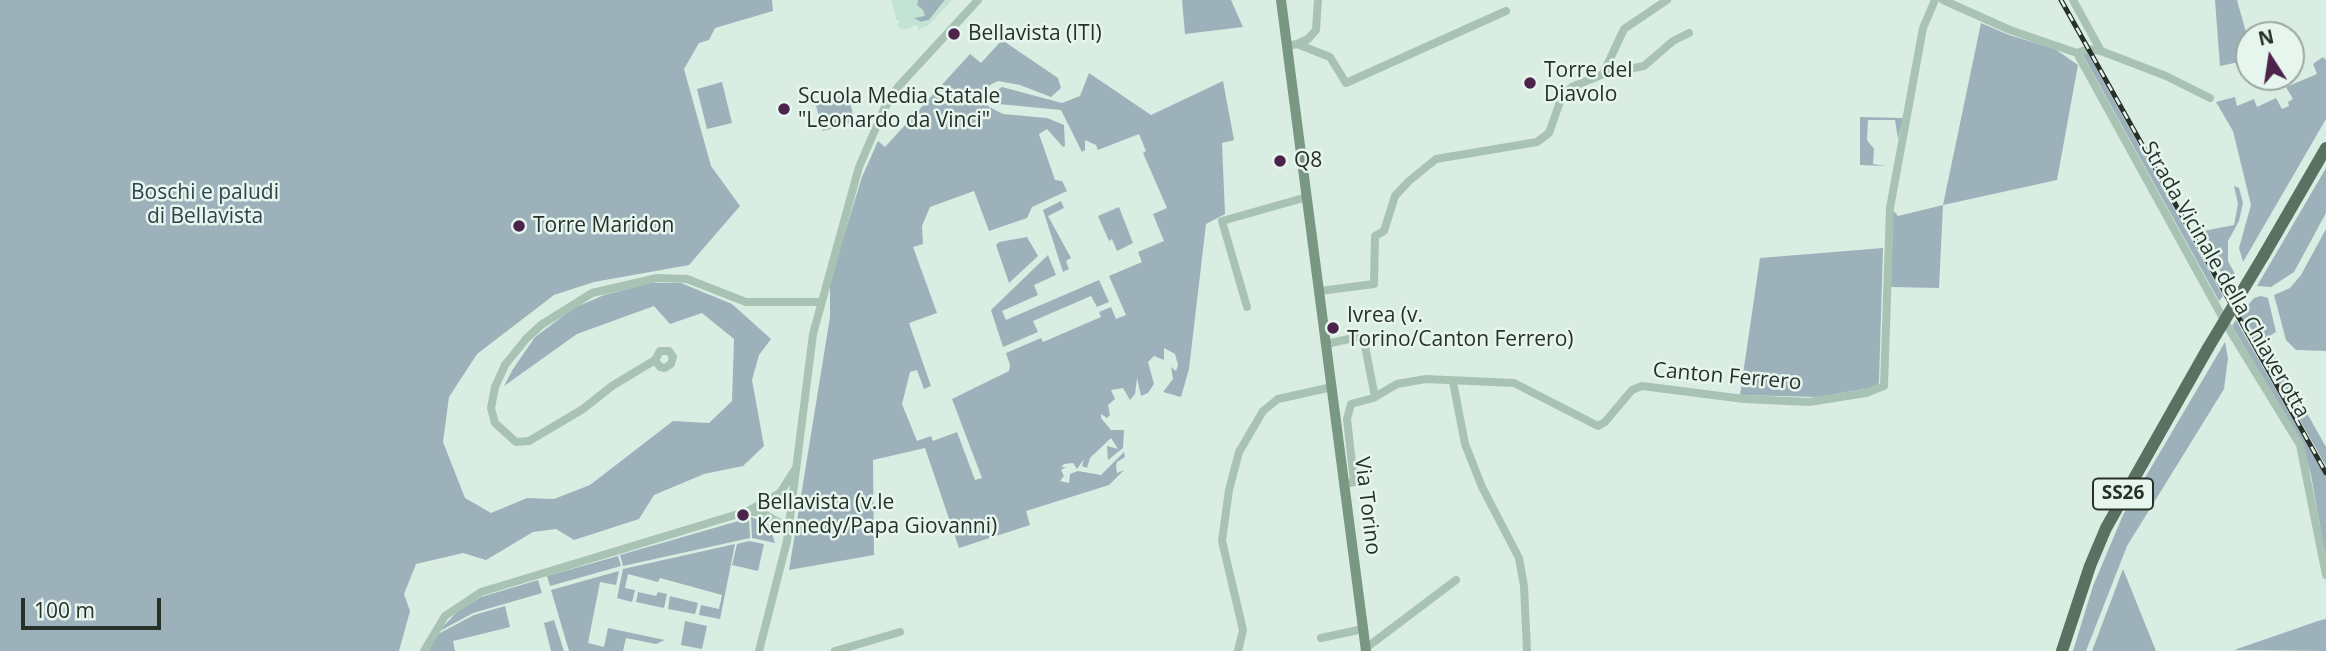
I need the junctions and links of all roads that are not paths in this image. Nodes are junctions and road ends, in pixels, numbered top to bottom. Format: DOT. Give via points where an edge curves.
graph roads {
  1 [pos="978,0"];
  2 [pos="1281,0"];
  3 [pos="1318,0"];
  4 [pos="1667,0"];
  5 [pos="1935,0"];
  6 [pos="1942,0"];
  7 [pos="2073,0"];
  8 [pos="1506,11"];
  9 [pos="1689,33"];
  10 [pos="1292,45"];
  11 [pos="2101,51"];
  12 [pos="2077,53"];
  13 [pos="1603,74"];
  14 [pos="2210,98"];
  15 [pos="2326,148"];
  16 [pos="1307,197"];
  17 [pos="1320,291"];
  18 [pos="820,302"];
  19 [pos="1247,307"];
  20 [pos="1326,344"];
  21 [pos="656,360"];
  22 [pos="1453,382"];
  23 [pos="1332,387"];
  24 [pos="1375,397"];
  25 [pos="798,466"];
  26 [pos="1345,484"];
  27 [pos="748,511"];
  28 [pos="787,527"];
  29 [pos="2326,575"];
  30 [pos="1456,580"];
  31 [pos="1363,629"];
  32 [pos="900,632"];
  33 [pos="1321,638"];
  34 [pos="1239,649"];
  35 [pos="1366,650"];
  36 [pos="424,651"];
  37 [pos="759,651"];
  38 [pos="835,651"];
  39 [pos="1527,651"];
  40 [pos="2062,651"];
  1 -- 18 [label="street" via="919,62 884,109 859,167"];
  2 -- 10 [label="street, Via Torino"];
  3 -- 10 [label="street" via="1316,30"];
  4 -- 13 [label="street" via="1623,29"];
  5 -- 22 [label="street, Canton Ferrero" via="1923,29 1890,208 1884,386 1809,402 1642,386 1632,390 1598,426 1514,383"];
  6 -- 12 [label="street"];
  7 -- 11 [label="street"];
  8 -- 10 [label="street" via="1346,83 1330,57"];
  9 -- 13 [label="street" via="1644,66"];
  10 -- 16 [label="street, Via Torino"];
  11 -- 12 [label="street"];
  11 -- 14 [label="street"];
  12 -- 29 [label="street, Strada Vicinale della Chiaverotta" via="2267,396 2300,445"];
  13 -- 17 [label="street" via="1562,96 1549,133 1536,142 1436,159 1395,196 1384,231 1375,236 1374,284"];
  15 -- 40 [label="main road, SS26, bridge" via="2106,527"];
  16 -- 17 [label="street, Via Torino"];
  16 -- 19 [label="street" via="1222,221"];
  17 -- 20 [label="street, Via Torino"];
  18 -- 21 [label="street" via="746,302 687,279 657,278 592,293 541,325 505,365 491,408 495,424 516,442 529,441"];
  18 -- 25 [label="street"];
  20 -- 23 [label="street, Via Torino"];
  20 -- 24 [label="street" via="1363,336"];
  22 -- 24 [label="street, Canton Ferrero" via="1426,379 1397,384"];
  22 -- 39 [label="street" via="1465,444 1519,558"];
  23 -- 26 [label="street, Via Torino"];
  23 -- 34 [label="street" via="1278,398 1263,411 1239,452 1222,541 1241,621"];
  24 -- 26 [label="street, Canton Ferrero" via="1350,404 1355,476 1354,482"];
  25 -- 27 [label="street" via="780,492"];
  25 -- 28 [label="street"];
  26 -- 31 [label="street, Via Torino"];
  27 -- 28 [label="street" via="764,513"];
  27 -- 36 [label="street" via="481,592 446,616"];
  28 -- 37 [label="street"];
  30 -- 35 [label="street, Via Torino"];
  31 -- 33 [label="street"];
  31 -- 35 [label="street, Via Torino"];
  32 -- 38 [label="street"];
}
